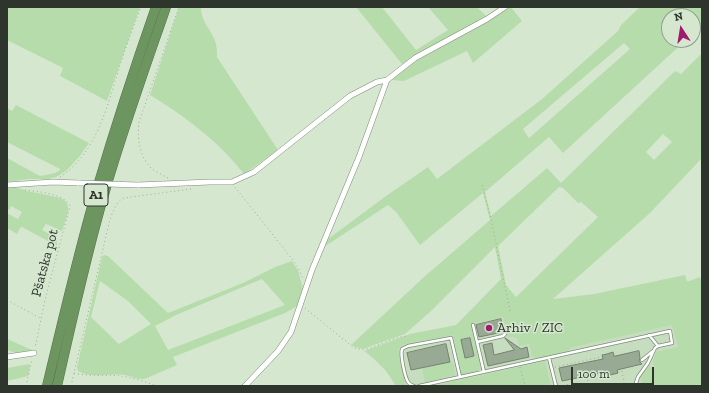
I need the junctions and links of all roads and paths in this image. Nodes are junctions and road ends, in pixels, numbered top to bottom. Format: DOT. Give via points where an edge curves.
graph roads {
  1 [pos="141,7"];
  2 [pos="156,7"];
  3 [pos="166,7"];
  4 [pos="179,7"];
  5 [pos="505,7"];
  6 [pos="387,80"];
  7 [pos="53,182"];
  8 [pos="232,182"];
  9 [pos="16,184"];
  10 [pos="179,184"];
  11 [pos="7,185"];
  12 [pos="482,185"];
  13 [pos="195,188"];
  14 [pos="305,292"];
  15 [pos="7,300"];
  16 [pos="301,306"];
  17 [pos="510,311"];
  18 [pos="41,318"];
  19 [pos="473,325"];
  20 [pos="506,330"];
  21 [pos="408,336"];
  22 [pos="649,336"];
  23 [pos="477,342"];
  24 [pos="658,346"];
  25 [pos="654,350"];
  26 [pos="34,353"];
  27 [pos="7,357"];
  28 [pos="601,357"];
  29 [pos="549,358"];
  30 [pos="642,360"];
  31 [pos="520,364"];
  32 [pos="552,368"];
  33 [pos="622,371"];
  34 [pos="484,372"];
  35 [pos="74,373"];
  36 [pos="587,376"];
  37 [pos="460,377"];
  38 [pos="567,380"];
  39 [pos="26,386"];
  40 [pos="47,386"];
  41 [pos="57,386"];
  42 [pos="71,386"];
  43 [pos="157,386"];
  44 [pos="245,386"];
  45 [pos="414,386"];
  46 [pos="418,386"];
  47 [pos="525,386"];
  48 [pos="556,386"];
  49 [pos="568,386"];
  50 [pos="589,386"];
  51 [pos="625,386"];
  52 [pos="635,386"];
  1 -- 7 [label="path" via="92,141 77,162"];
  2 -- 40 [label="highway, A1" via="97,190"];
  3 -- 41 [label="highway, A1" via="105,192"];
  4 -- 10 [label="path" via="142,116 138,136 140,149 151,168"];
  5 -- 6 [label="street" via="415,58"];
  6 -- 8 [label="street" via="377,82 350,96 254,172"];
  6 -- 14 [label="street"];
  7 -- 9 [label="street"];
  7 -- 10 [label="street, bridge"];
  8 -- 10 [label="street"];
  8 -- 14 [label="path" via="298,267"];
  9 -- 11 [label="street"];
  9 -- 18 [label="path, Pšatska pot" via="25,190 59,196 70,206"];
  12 -- 17 [label="path"];
  13 -- 35 [label="path" via="124,198 117,204 109,223"];
  14 -- 16 [label="street"];
  15 -- 18 [label="path"];
  16 -- 21 [label="path" via="359,350"];
  16 -- 44 [label="street" via="286,341"];
  18 -- 26 [label="path, Pšatska pot"];
  19 -- 23 [label="lane"];
  20 -- 23 [label="lane" via="503,336"];
  22 -- 24 [label="lane"];
  22 -- 24 [label="lane" via="670,331 672,343"];
  22 -- 29 [label="lane"];
  23 -- 34 [label="lane"];
  24 -- 25 [label="lane"];
  25 -- 30 [label="lane"];
  25 -- 52 [label="lane"];
  26 -- 27 [label="street"];
  26 -- 39 [label="path, Pšatska pot"];
  28 -- 32 [label="path"];
  29 -- 31 [label="lane"];
  29 -- 32 [label="lane"];
  31 -- 34 [label="lane"];
  31 -- 47 [label="path"];
  32 -- 48 [label="lane"];
  33 -- 51 [label="path"];
  34 -- 37 [label="lane"];
  35 -- 42 [label="path"];
  35 -- 43 [label="path" via="121,376"];
  36 -- 50 [label="path"];
  37 -- 45 [label="lane" via="451,338 408,346 402,349 401,355 406,378"];
  37 -- 46 [label="lane"];
  38 -- 49 [label="path"];
}
